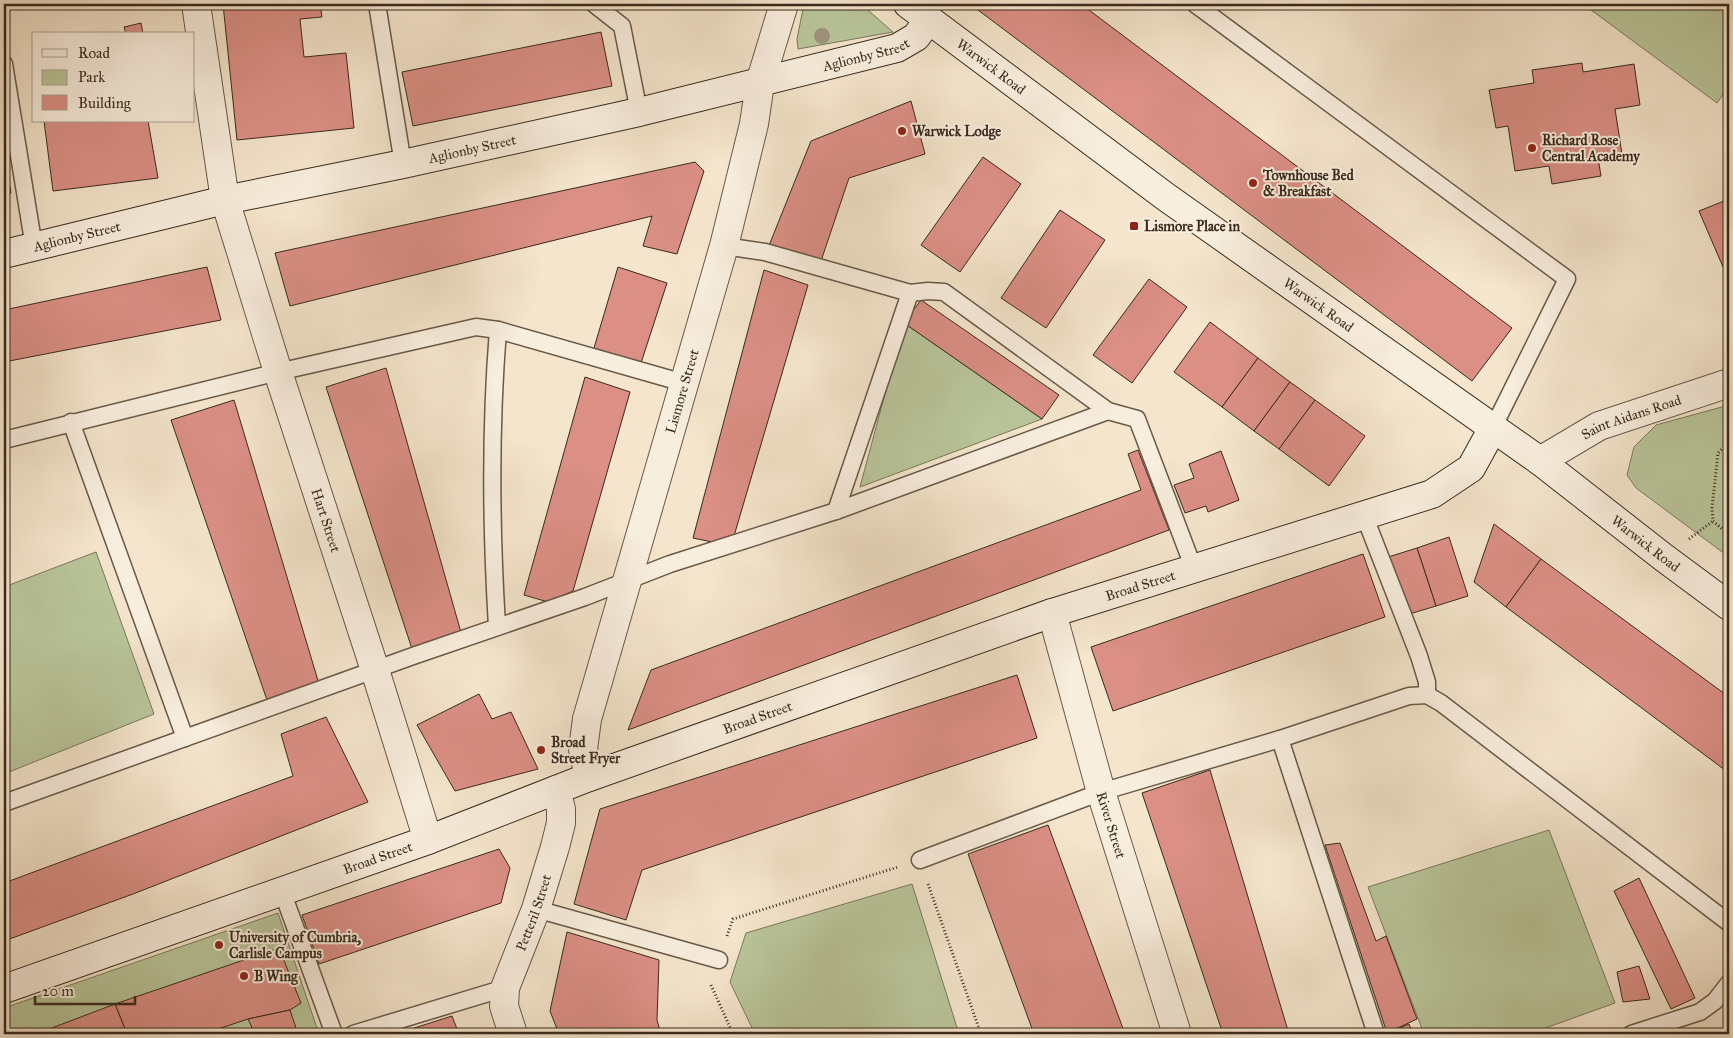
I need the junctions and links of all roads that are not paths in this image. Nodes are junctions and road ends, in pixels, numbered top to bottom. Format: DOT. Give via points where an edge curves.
graph roads {
  1 [pos="196,4"];
  2 [pos="377,4"];
  3 [pos="594,4"];
  4 [pos="784,4"];
  5 [pos="1195,4"];
  6 [pos="918,11"];
  7 [pos="4,64"];
  8 [pos="760,83"];
  9 [pos="639,112"];
  10 [pos="403,164"];
  11 [pos="225,200"];
  12 [pos="724,246"];
  13 [pos="34,247"];
  14 [pos="4,254"];
  15 [pos="910,293"];
  16 [pos="498,330"];
  17 [pos="278,372"];
  18 [pos="684,383"];
  19 [pos="1729,383"];
  20 [pos="1108,411"];
  21 [pos="71,422"];
  22 [pos="1494,428"];
  23 [pos="4,440"];
  24 [pos="1540,461"];
  25 [pos="836,511"];
  26 [pos="1364,515"];
  27 [pos="1194,569"];
  28 [pos="625,582"];
  29 [pos="1729,606"];
  30 [pos="1052,613"];
  31 [pos="497,626"];
  32 [pos="375,670"];
  33 [pos="1427,695"];
  34 [pos="185,738"];
  35 [pos="1280,739"];
  36 [pos="589,777"];
  37 [pos="556,790"];
  38 [pos="1101,792"];
  39 [pos="4,803"];
  40 [pos="428,840"];
  41 [pos="920,860"];
  42 [pos="282,890"];
  43 [pos="536,909"];
  44 [pos="1729,923"];
  45 [pos="719,960"];
  46 [pos="1729,983"];
  47 [pos="505,988"];
  48 [pos="4,989"];
  49 [pos="334,1034"];
  50 [pos="353,1034"];
  51 [pos="513,1034"];
  52 [pos="1177,1034"];
  53 [pos="1376,1034"];
  54 [pos="1631,1034"];
  1 -- 11 [label="street, Hart Street"];
  2 -- 10 [label="lane"];
  3 -- 9 [label="lane" via="622,26"];
  4 -- 8 [label="street, Lismore Street"];
  5 -- 22 [label="lane" via="1567,279"];
  6 -- 8 [label="street, Aglionby Street" via="916,37 897,48"];
  6 -- 22 [label="street, Warwick Road" via="1166,197"];
  7 -- 13 [label="lane"];
  8 -- 9 [label="street, Aglionby Street"];
  8 -- 12 [label="street, Lismore Street" via="754,124"];
  9 -- 10 [label="street, Aglionby Street"];
  10 -- 11 [label="street, Aglionby Street"];
  11 -- 13 [label="street, Aglionby Street"];
  11 -- 17 [label="street, Hart Street"];
  12 -- 15 [label="lane" via="765,252"];
  12 -- 18 [label="street, Lismore Street"];
  13 -- 14 [label="street, Aglionby Street"];
  15 -- 20 [label="lane" via="944,292"];
  15 -- 25 [label="lane"];
  16 -- 17 [label="lane" via="476,327"];
  16 -- 18 [label="lane"];
  16 -- 31 [label="lane" via="493,394 493,556"];
  17 -- 21 [label="lane"];
  17 -- 32 [label="street, Hart Street"];
  18 -- 28 [label="street, Lismore Street"];
  19 -- 24 [label="street, Saint Aidans Road" via="1599,426"];
  20 -- 25 [label="lane"];
  20 -- 27 [label="lane" via="1138,419"];
  21 -- 23 [label="lane"];
  21 -- 34 [label="lane"];
  22 -- 24 [label="street, Warwick Road"];
  22 -- 26 [label="street, Broad Street" via="1471,468 1432,494"];
  24 -- 29 [label="street, Warwick Road"];
  25 -- 28 [label="lane" via="670,564"];
  26 -- 27 [label="street, Broad Street"];
  26 -- 33 [label="lane" via="1419,656 1427,682"];
  27 -- 30 [label="street, Broad Street"];
  28 -- 31 [label="lane"];
  28 -- 36 [label="street, Lismore Street" via="587,719 583,749"];
  30 -- 36 [label="street, Broad Street"];
  30 -- 38 [label="street, River Street"];
  31 -- 32 [label="lane"];
  32 -- 34 [label="lane"];
  32 -- 40 [label="street, Hart Street"];
  33 -- 35 [label="lane" via="1409,696"];
  33 -- 44 [label="lane"];
  34 -- 39 [label="lane"];
  35 -- 38 [label="lane"];
  35 -- 53 [label="lane"];
  36 -- 37 [label="street, Broad Street"];
  37 -- 40 [label="street, Broad Street"];
  37 -- 43 [label="street, Petteril Street" via="561,823"];
  38 -- 41 [label="lane"];
  38 -- 52 [label="street, River Street"];
  40 -- 42 [label="street, Broad Street"];
  42 -- 48 [label="street, Broad Street"];
  42 -- 49 [label="lane"];
  43 -- 45 [label="lane"];
  43 -- 47 [label="street, Petteril Street"];
  46 -- 54 [label="lane" via="1715,1001 1700,1012"];
  47 -- 50 [label="lane"];
  47 -- 51 [label="street, Petteril Street" via="504,1006"];
}
